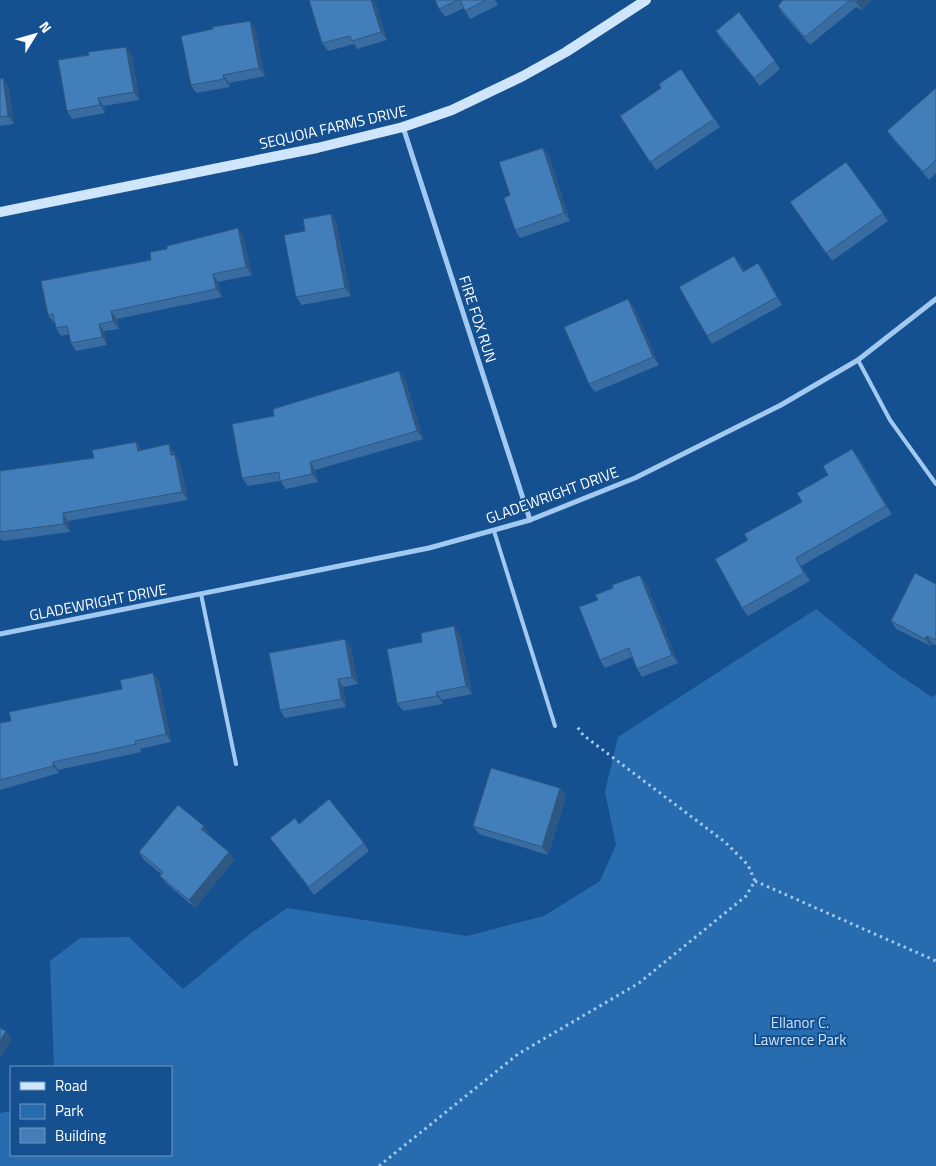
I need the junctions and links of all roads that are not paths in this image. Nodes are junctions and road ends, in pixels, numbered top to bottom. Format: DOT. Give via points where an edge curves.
graph roads {
  1 [pos="646,0"];
  2 [pos="402,127"];
  3 [pos="0,212"];
  4 [pos="936,299"];
  5 [pos="858,360"];
  6 [pos="936,484"];
  7 [pos="530,520"];
  8 [pos="494,531"];
  9 [pos="201,594"];
  10 [pos="0,634"];
  11 [pos="555,726"];
  12 [pos="236,764"];
  1 -- 2 [label="street, SEQUOIA FARMS DRIVE" via="523,76 452,110"];
  2 -- 3 [label="street, SEQUOIA FARMS DRIVE" via="317,148"];
  2 -- 7 [label="street, FIRE FOX RUN"];
  4 -- 5 [label="street, GLADEWRIGHT DRIVE"];
  5 -- 6 [label="lane" via="890,420"];
  5 -- 7 [label="street, GLADEWRIGHT DRIVE" via="782,405 635,478"];
  7 -- 8 [label="street, GLADEWRIGHT DRIVE"];
  8 -- 9 [label="street, GLADEWRIGHT DRIVE" via="429,548"];
  8 -- 11 [label="lane"];
  9 -- 10 [label="street, GLADEWRIGHT DRIVE"];
  9 -- 12 [label="lane"];
}
